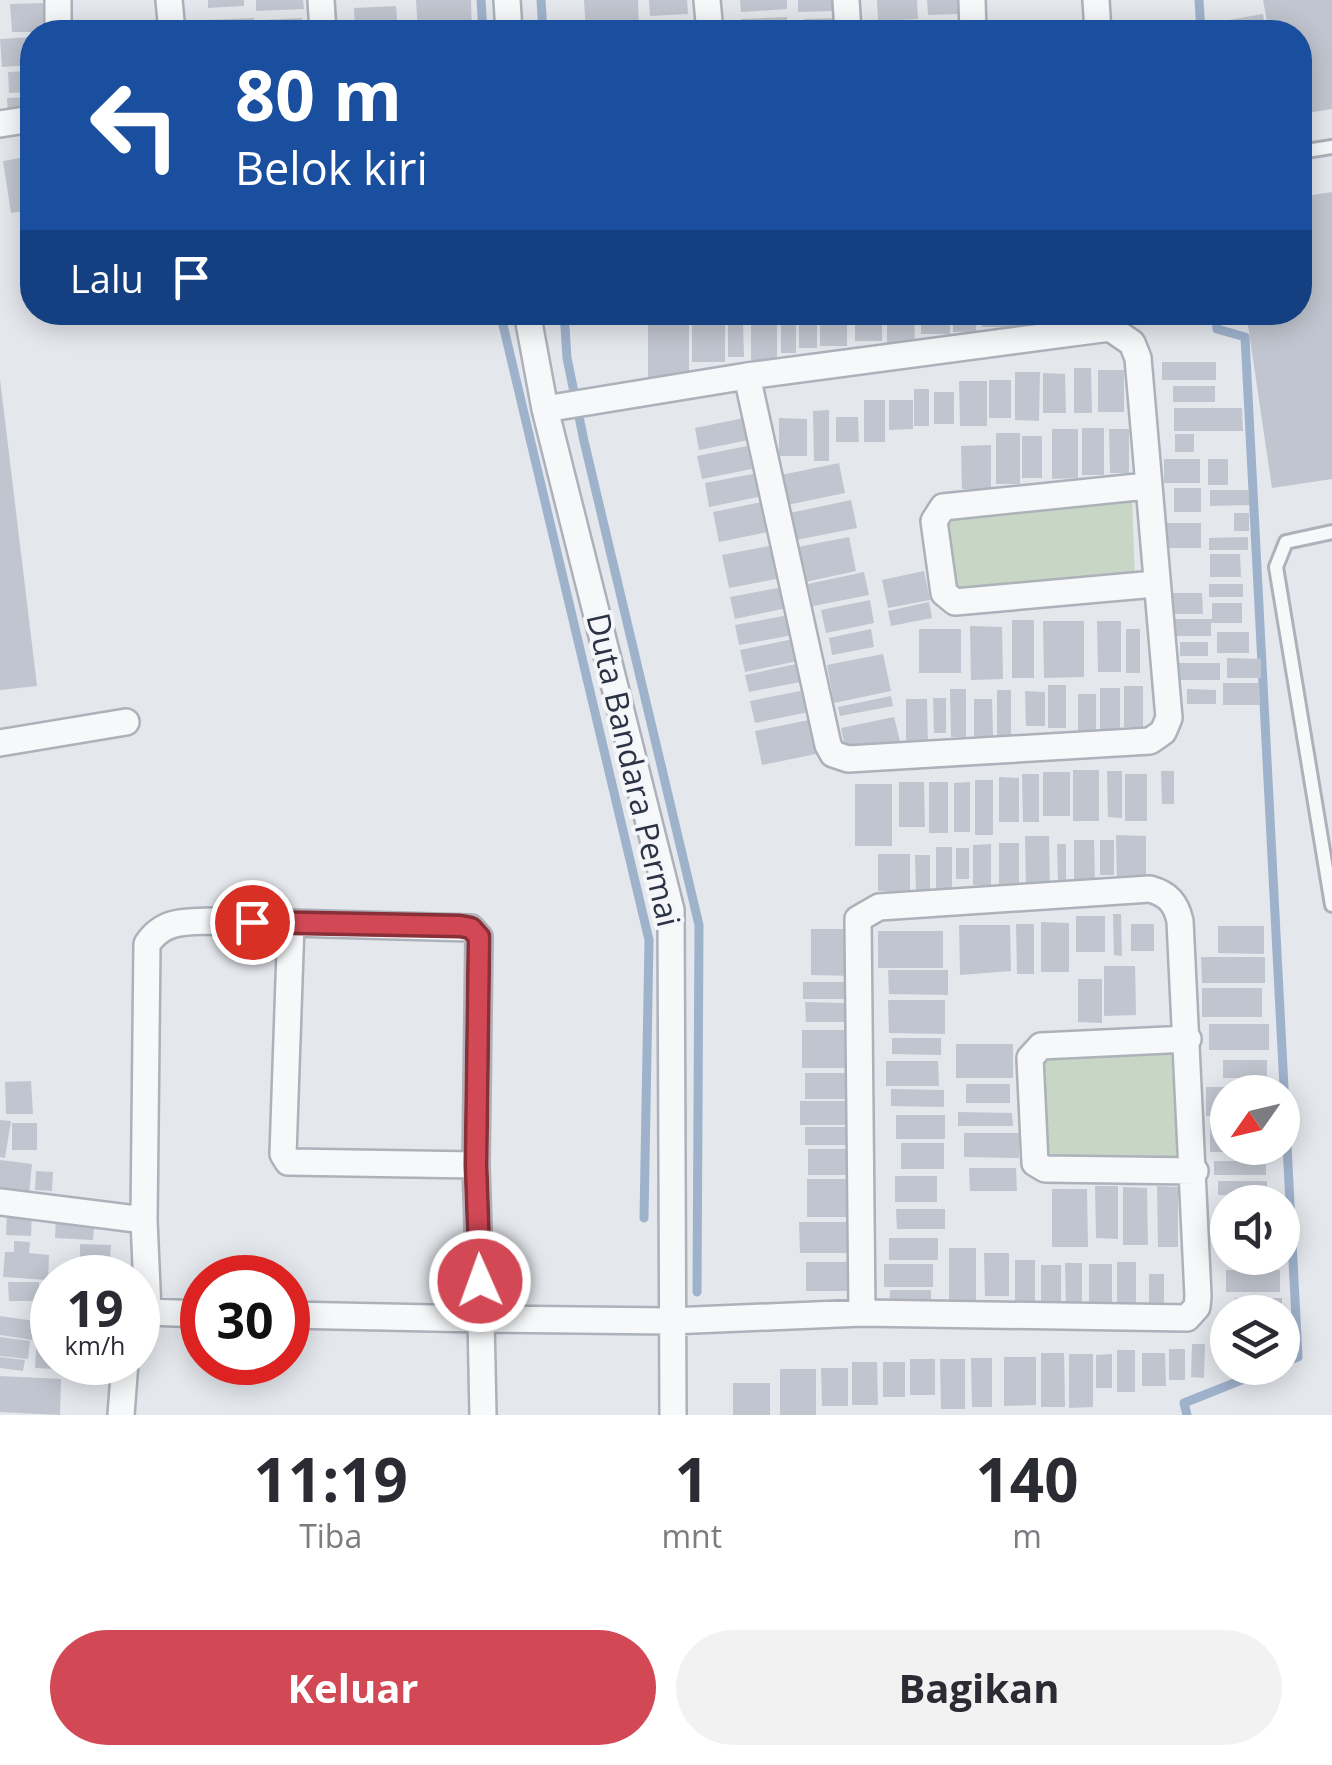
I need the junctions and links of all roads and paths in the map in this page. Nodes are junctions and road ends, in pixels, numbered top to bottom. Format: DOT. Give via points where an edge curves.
graph roads {
  1 [pos="531,325"];
  2 [pos="747,376"];
  3 [pos="555,409"];
  4 [pos="1147,486"];
  5 [pos="1332,532"];
  6 [pos="1155,584"];
  7 [pos="126,722"];
  8 [pos="0,743"];
  9 [pos="1332,905"];
  10 [pos="290,923"];
  11 [pos="1188,1038"];
  12 [pos="476,1165"];
  13 [pos="1195,1172"];
  14 [pos="0,1202"];
  15 [pos="144,1220"];
  16 [pos="143,1255"];
  17 [pos="862,1313"];
  18 [pos="310,1316"];
  19 [pos="481,1320"];
  20 [pos="671,1321"];
  21 [pos="123,1385"];
  22 [pos="121,1415"];
  23 [pos="483,1415"];
  24 [pos="673,1415"];
  1 -- 3 [label="street, Duta Bandara Permai"];
  2 -- 3 [label="street"];
  2 -- 4 [label="street" via="1110,328 1132,343 1138,358"];
  2 -- 6 [label="street" via="833,754 866,758 1150,740 1169,718"];
  3 -- 20 [label="street, Duta Bandara Permai" via="672,910"];
  4 -- 6 [label="street"];
  4 -- 6 [label="street" via="943,507 934,521 944,593 955,602"];
  5 -- 9 [label="lane" via="1286,542 1276,567"];
  7 -- 8 [label="street"];
  10 -- 12 [label="street" via="460,926 479,937"];
  10 -- 12 [label="street" via="282,1154 288,1162"];
  10 -- 15 [label="street" via="172,923 148,944"];
  11 -- 13 [label="street"];
  11 -- 13 [label="street" via="1041,1046 1030,1058 1034,1146 1040,1168"];
  11 -- 17 [label="street" via="1180,921 1163,893 898,906 862,915 856,926"];
  12 -- 19 [label="street"];
  13 -- 17 [label="street" via="1198,1296 1187,1318"];
  14 -- 15 [label="street"];
  15 -- 16 [label="street"];
  17 -- 20 [label="street"];
  18 -- 19 [label="street"];
  19 -- 20 [label="street"];
  19 -- 23 [label="street"];
  20 -- 24 [label="street, Duta Bandara Permai"];
  21 -- 22 [label="street"];
}
